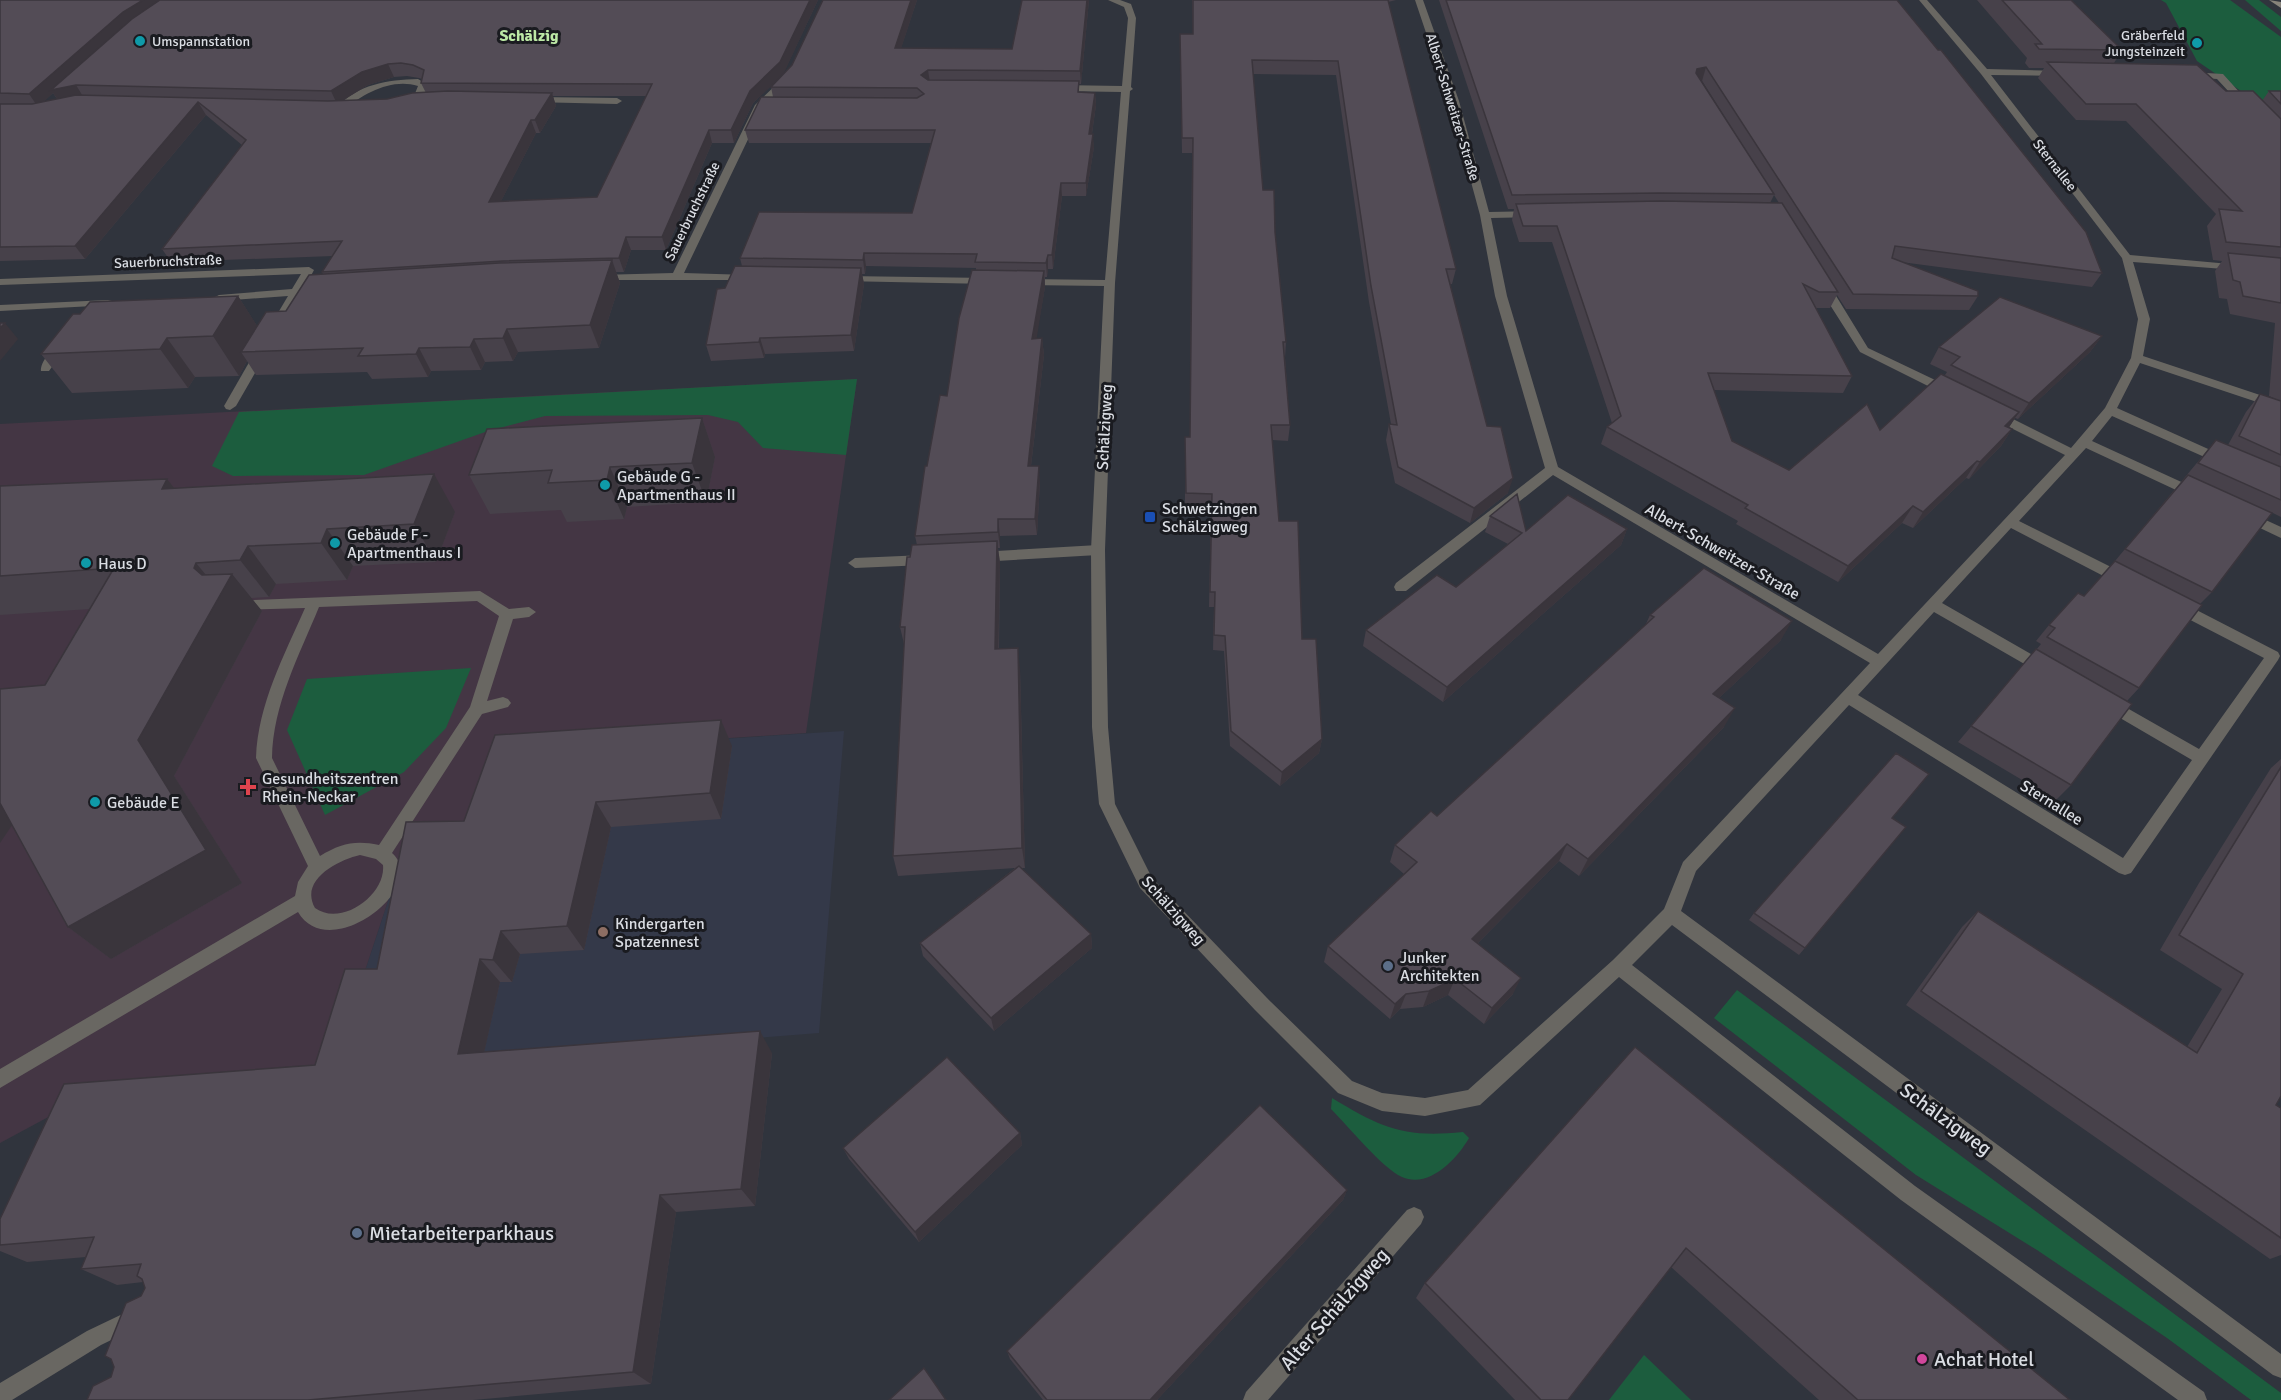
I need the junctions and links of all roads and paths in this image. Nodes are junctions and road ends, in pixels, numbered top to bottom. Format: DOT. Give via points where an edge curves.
graph roads {
  1 [pos="1419,0"];
  2 [pos="1923,0"];
  3 [pos="2273,0"];
  4 [pos="1119,1"];
  5 [pos="2281,6"];
  6 [pos="794,66"];
  7 [pos="1984,72"];
  8 [pos="2076,74"];
  9 [pos="2178,75"];
  10 [pos="1046,88"];
  11 [pos="1128,89"];
  12 [pos="429,100"];
  13 [pos="523,100"];
  14 [pos="417,101"];
  15 [pos="617,101"];
  16 [pos="406,106"];
  17 [pos="359,108"];
  18 [pos="2250,109"];
  19 [pos="1542,214"];
  20 [pos="1485,215"];
  21 [pos="2127,258"];
  22 [pos="2245,268"];
  23 [pos="677,276"];
  24 [pos="593,278"];
  25 [pos="759,278"];
  26 [pos="1819,278"];
  27 [pos="829,279"];
  28 [pos="0,282"];
  29 [pos="1110,283"];
  30 [pos="330,290"];
  31 [pos="294,294"];
  32 [pos="211,298"];
  33 [pos="116,303"];
  34 [pos="0,308"];
  35 [pos="65,341"];
  36 [pos="2137,358"];
  37 [pos="45,368"];
  38 [pos="1958,396"];
  39 [pos="230,406"];
  40 [pos="2281,406"];
  41 [pos="2109,410"];
  42 [pos="1989,412"];
  43 [pos="2084,442"];
  44 [pos="2073,454"];
  45 [pos="2238,468"];
  46 [pos="1551,469"];
  47 [pos="2208,499"];
  48 [pos="2229,509"];
  49 [pos="2010,522"];
  50 [pos="2281,533"];
  51 [pos="1098,550"];
  52 [pos="959,558"];
  53 [pos="936,559"];
  54 [pos="855,563"];
  55 [pos="2136,586"];
  56 [pos="1401,587"];
  57 [pos="2157,597"];
  58 [pos="314,603"];
  59 [pos="1932,604"];
  60 [pos="234,605"];
  61 [pos="529,612"];
  62 [pos="507,614"];
  63 [pos="1879,661"];
  64 [pos="2056,675"];
  65 [pos="1847,696"];
  66 [pos="2098,699"];
  67 [pos="503,703"];
  68 [pos="477,709"];
  69 [pos="2202,758"];
  70 [pos="383,853"];
  71 [pos="317,867"];
  72 [pos="301,901"];
  73 [pos="1671,914"];
  74 [pos="1619,966"];
  75 [pos="0,1079"];
  76 [pos="1414,1217"];
  77 [pos="147,1312"];
  78 [pos="2281,1367"];
  79 [pos="0,1395"];
  80 [pos="1254,1400"];
  81 [pos="2196,1400"];
  1 -- 20 [label="street, Albert-Schweitzer-Straße" via="1454,101"];
  2 -- 7 [label="street, Sternallee"];
  3 -- 5 [label="main road"];
  4 -- 11 [label="street, Schälzigweg" via="1128,6 1132,18"];
  6 -- 23 [label="street, Sauerbruchstraße" via="766,106"];
  7 -- 8 [label="street"];
  7 -- 21 [label="street, Sternallee"];
  9 -- 18 [label="street" via="2220,76"];
  10 -- 11 [label="street"];
  11 -- 29 [label="street, Schälzigweg"];
  12 -- 14 [label="street"];
  13 -- 15 [label="street"];
  14 -- 16 [label="street"];
  14 -- 17 [label="street" via="423,93 418,82 392,82 356,94 338,109"];
  19 -- 20 [label="street"];
  20 -- 46 [label="street, Albert-Schweitzer-Straße" via="1501,296"];
  21 -- 22 [label="street"];
  21 -- 36 [label="street, Sternallee" via="2144,319"];
  23 -- 24 [label="street, Sauerbruchstraße"];
  23 -- 25 [label="street"];
  26 -- 38 [label="street" via="1864,350"];
  27 -- 29 [label="street"];
  28 -- 31 [label="street, Sauerbruchstraße" via="309,270"];
  29 -- 51 [label="street, Schälzigweg"];
  30 -- 31 [label="street"];
  31 -- 32 [label="street"];
  31 -- 39 [label="street, Sauerbruchstraße"];
  33 -- 34 [label="street" via="88,308"];
  35 -- 37 [label="street"];
  36 -- 40 [label="street"];
  36 -- 41 [label="street, Sternallee"];
  41 -- 43 [label="street, Sternallee"];
  41 -- 45 [label="street"];
  42 -- 44 [label="street"];
  43 -- 44 [label="street, Sternallee"];
  43 -- 47 [label="street"];
  44 -- 49 [label="street, Sternallee"];
  46 -- 56 [label="street"];
  46 -- 63 [label="street, Albert-Schweitzer-Straße"];
  48 -- 50 [label="street"];
  49 -- 55 [label="street"];
  49 -- 59 [label="street, Sternallee"];
  51 -- 52 [label="street"];
  51 -- 74 [label="street, Schälzigweg" via="1100,727 1107,804 1146,883 1345,1087 1382,1102 1425,1107 1473,1098"];
  53 -- 54 [label="street"];
  57 -- 69 [label="street, Sternallee" via="2272,656"];
  58 -- 60 [label="street"];
  58 -- 62 [label="street" via="480,597"];
  58 -- 71 [label="street" via="272,706 263,742 264,758"];
  59 -- 63 [label="street, Sternallee"];
  59 -- 64 [label="street"];
  61 -- 62 [label="street"];
  62 -- 68 [label="street"];
  63 -- 65 [label="street, Sternallee"];
  65 -- 69 [label="street, Sternallee" via="2125,868"];
  65 -- 73 [label="street, Sternallee" via="1689,867"];
  66 -- 69 [label="street"];
  67 -- 68 [label="street"];
  68 -- 70 [label="street"];
  70 -- 71 [label="street" via="360,848 345,851"];
  70 -- 72 [label="street" via="394,871 391,884 372,907 341,921 327,922 305,911"];
  71 -- 72 [label="street" via="308,878"];
  72 -- 75 [label="street"];
  73 -- 74 [label="street, Schälzigweg"];
  73 -- 78 [label="street, Schälzigweg"];
  74 -- 81 [label="street" via="1908,1193"];
  76 -- 80 [label="street, Alter Schälzigweg"];
  77 -- 79 [label="street" via="94,1338"];
}
